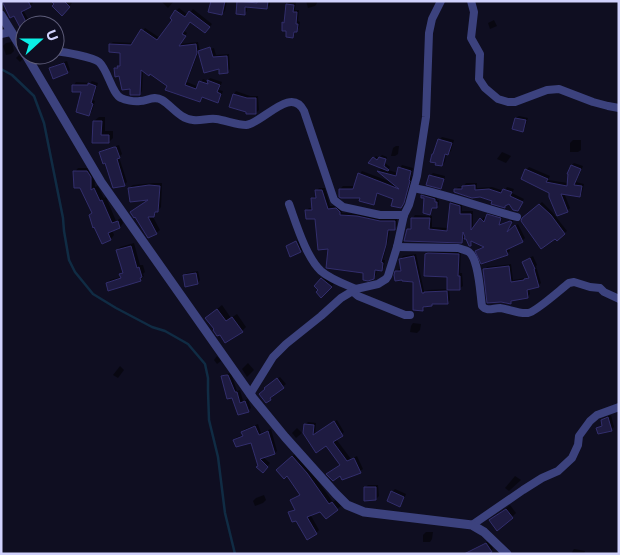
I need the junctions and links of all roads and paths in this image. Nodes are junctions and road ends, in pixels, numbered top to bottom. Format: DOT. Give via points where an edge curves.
graph roads {
  1 [pos="441,1"];
  2 [pos="471,1"];
  3 [pos="1,15"];
  4 [pos="11,32"];
  5 [pos="1,34"];
  6 [pos="15,38"];
  7 [pos="65,53"];
  8 [pos="33,65"];
  9 [pos="619,108"];
  10 [pos="414,188"];
  11 [pos="289,204"];
  12 [pos="404,215"];
  13 [pos="517,216"];
  14 [pos="397,247"];
  15 [pos="354,290"];
  16 [pos="619,300"];
  17 [pos="410,315"];
  18 [pos="250,394"];
  19 [pos="619,407"];
  20 [pos="472,525"];
  21 [pos="507,554"];
  1 -- 10 [label="street" via="429,33 426,117"];
  2 -- 9 [label="street" via="474,12 470,38 480,54 479,79 498,99 515,102 559,89"];
  3 -- 4 [label="street"];
  4 -- 5 [label="street"];
  4 -- 6 [label="street"];
  7 -- 12 [label="street" via="97,60 120,98 136,101 161,99 187,119 206,118 246,124 286,102 298,103 304,111 334,200 343,207 380,215"];
  8 -- 18 [label="street" via="101,182"];
  10 -- 12 [label="street"];
  10 -- 13 [label="street"];
  11 -- 15 [label="street" via="317,267"];
  12 -- 14 [label="street"];
  14 -- 15 [label="street" via="386,279"];
  14 -- 16 [label="street" via="458,248 469,252 476,264 482,306 487,310 501,308 531,312 572,282 600,288"];
  15 -- 17 [label="street" via="365,300"];
  15 -- 18 [label="street" via="273,357"];
  18 -- 20 [label="street" via="347,505 364,512"];
  19 -- 20 [label="street" via="590,421 566,465 522,490"];
  20 -- 21 [label="street"];
}
